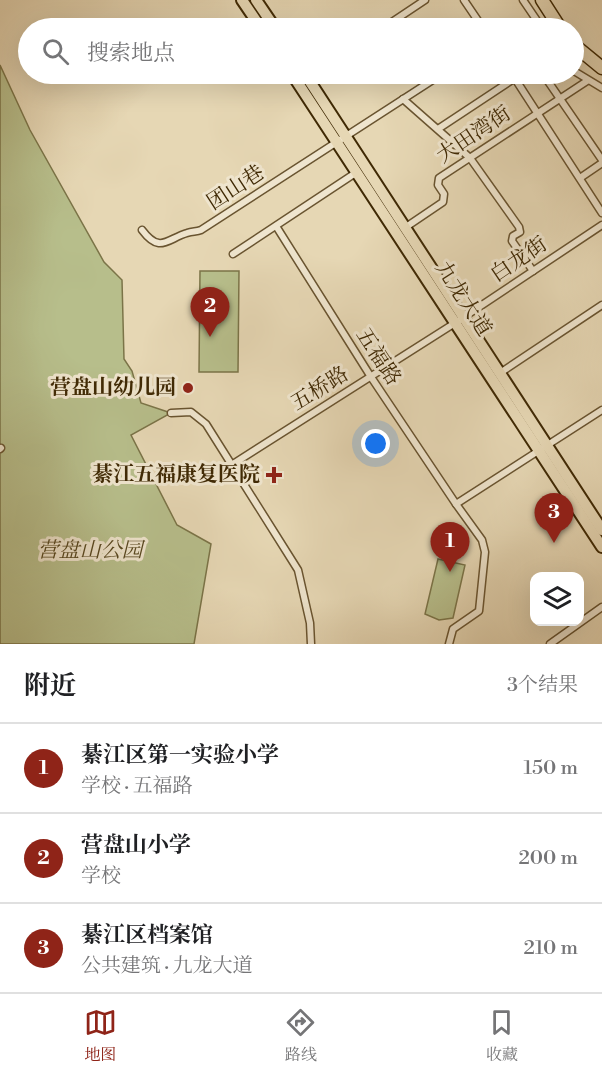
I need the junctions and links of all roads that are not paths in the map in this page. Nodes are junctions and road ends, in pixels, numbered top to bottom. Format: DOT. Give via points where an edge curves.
graph roads {
  1 [pos="242,0"];
  2 [pos="256,0"];
  3 [pos="425,0"];
  4 [pos="464,0"];
  5 [pos="523,0"];
  6 [pos="542,0"];
  7 [pos="254,18"];
  8 [pos="268,18"];
  9 [pos="398,18"];
  10 [pos="476,18"];
  11 [pos="535,18"];
  12 [pos="554,18"];
  13 [pos="584,54"];
  14 [pos="602,68"];
  15 [pos="584,79"];
  16 [pos="587,81"];
  17 [pos="584,83"];
  18 [pos="300,84"];
  19 [pos="315,84"];
  20 [pos="426,84"];
  21 [pos="503,84"];
  22 [pos="519,84"];
  23 [pos="550,84"];
  24 [pos="582,84"];
  25 [pos="602,88"];
  26 [pos="560,98"];
  27 [pos="403,99"];
  28 [pos="538,112"];
  29 [pos="438,129"];
  30 [pos="342,138"];
  31 [pos="470,158"];
  32 [pos="602,162"];
  33 [pos="358,171"];
  34 [pos="580,178"];
  35 [pos="602,213"];
  36 [pos="602,225"];
  37 [pos="276,226"];
  38 [pos="406,226"];
  39 [pos="142,230"];
  40 [pos="233,254"];
  41 [pos="533,271"];
  42 [pos="602,305"];
  43 [pos="460,320"];
  44 [pos="500,373"];
  45 [pos="371,376"];
  46 [pos="602,410"];
  47 [pos="171,413"];
  48 [pos="543,447"];
  49 [pos="233,464"];
  50 [pos="456,504"];
  51 [pos="602,530"];
  52 [pos="602,547"];
  53 [pos="602,607"];
  54 [pos="311,644"];
  55 [pos="449,644"];
  56 [pos="550,644"];
  1 -- 7 [label="main road"];
  2 -- 8 [label="main road"];
  3 -- 9 [label="street"];
  4 -- 10 [label="street"];
  5 -- 11 [label="street"];
  6 -- 12 [label="highway"];
  13 -- 14 [label="highway"];
  15 -- 16 [label="street"];
  16 -- 17 [label="street, 大田湾街"];
  16 -- 25 [label="street"];
  18 -- 30 [label="main road, 九龙大道"];
  19 -- 30 [label="main road, 九龙大道"];
  20 -- 27 [label="street, 团山巷"];
  21 -- 29 [label="street"];
  22 -- 28 [label="street"];
  23 -- 26 [label="street"];
  24 -- 26 [label="street, 大田湾街"];
  26 -- 28 [label="street, 大田湾街"];
  26 -- 32 [label="street"];
  27 -- 29 [label="street"];
  27 -- 30 [label="street, 团山巷"];
  28 -- 31 [label="street, 大田湾街"];
  28 -- 34 [label="street"];
  29 -- 31 [label="street"];
  30 -- 33 [label="main road, 九龙大道"];
  30 -- 38 [label="main road, 九龙大道"];
  30 -- 39 [label="street, 团山巷" via="201,230 166,243 153,241"];
  31 -- 38 [label="street, 大田湾街" via="439,178 443,202"];
  31 -- 41 [label="street" via="519,227 520,232 512,241"];
  32 -- 34 [label="street"];
  33 -- 37 [label="street"];
  33 -- 43 [label="main road, 九龙大道"];
  34 -- 35 [label="street"];
  36 -- 41 [label="street, 白龙街"];
  37 -- 40 [label="street"];
  37 -- 45 [label="street, 五福路"];
  38 -- 43 [label="main road, 九龙大道"];
  41 -- 43 [label="street, 白龙街"];
  42 -- 44 [label="street"];
  43 -- 44 [label="main road, 九龙大道"];
  43 -- 45 [label="street, 五桥路"];
  43 -- 48 [label="main road, 九龙大道"];
  44 -- 48 [label="main road, 九龙大道"];
  45 -- 49 [label="street, 五桥路"];
  45 -- 50 [label="street, 五福路"];
  46 -- 48 [label="street"];
  47 -- 49 [label="street" via="191,412 199,416"];
  48 -- 50 [label="street"];
  48 -- 51 [label="main road, 九龙大道"];
  48 -- 52 [label="main road, 九龙大道"];
  49 -- 54 [label="street" via="298,570"];
  50 -- 55 [label="street, 五福路" via="482,540 485,552 479,611 453,629"];
  53 -- 56 [label="street"];
}
